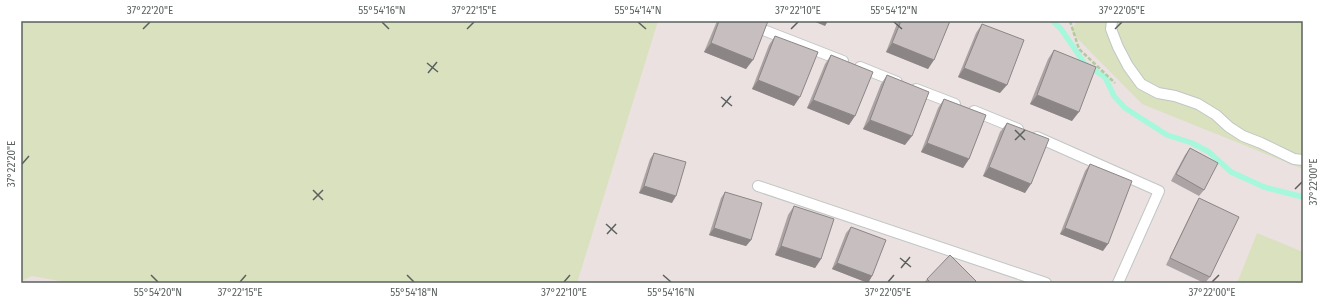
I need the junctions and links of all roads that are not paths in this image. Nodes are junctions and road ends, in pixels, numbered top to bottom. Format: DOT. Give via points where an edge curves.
graph roads {
  1 [pos="1112,21"];
  2 [pos="766,31"];
  3 [pos="1303,160"];
  4 [pos="758,186"];
  5 [pos="1046,283"];
  6 [pos="1118,283"];
  1 -- 3 [label="lane" via="1111,29 1118,48 1141,84 1158,93 1198,104 1243,136 1294,159"];
  2 -- 6 [label="lane" via="1015,127 1159,191"];
  4 -- 5 [label="lane"];
}
